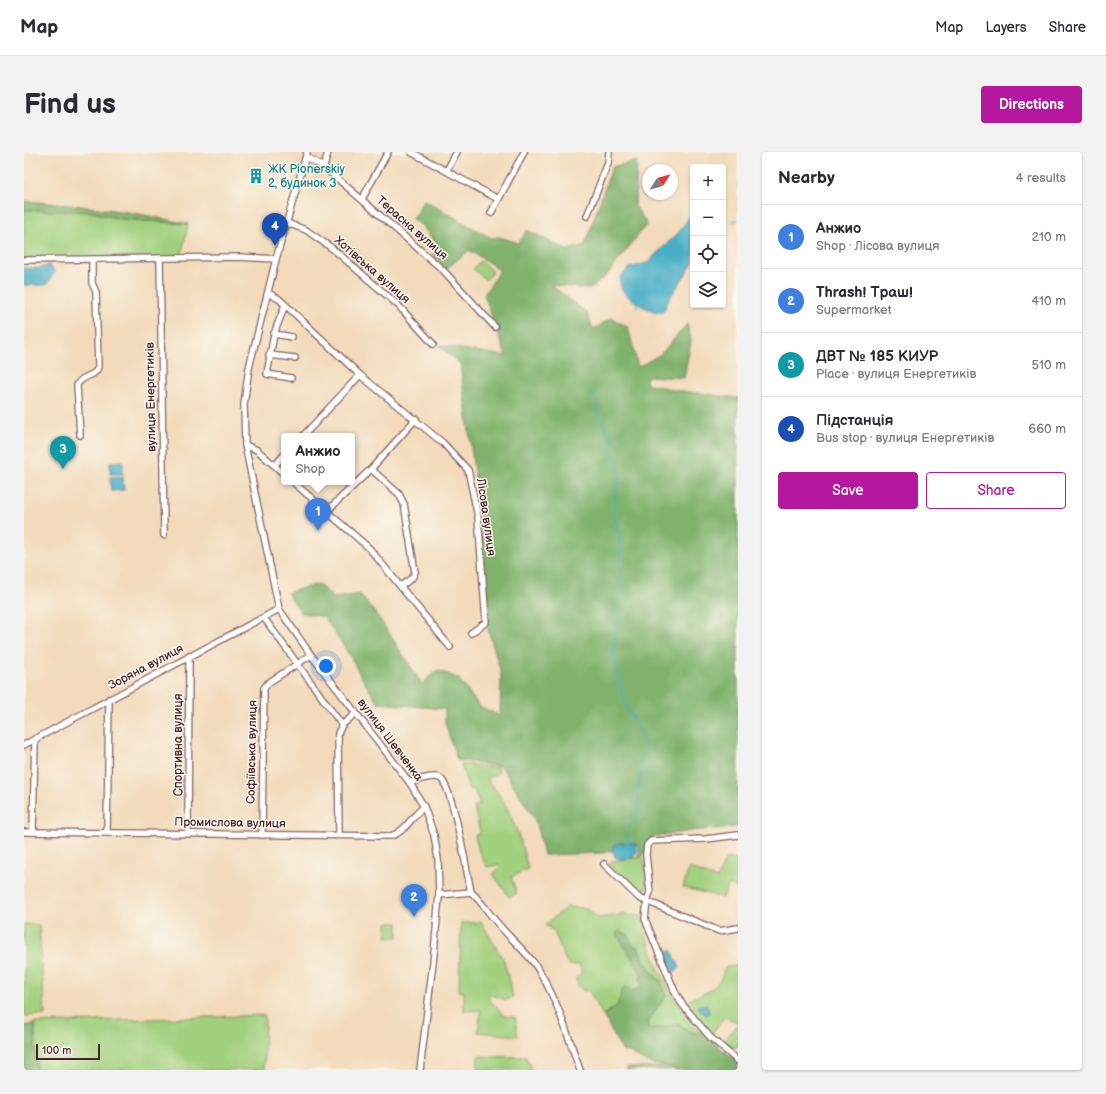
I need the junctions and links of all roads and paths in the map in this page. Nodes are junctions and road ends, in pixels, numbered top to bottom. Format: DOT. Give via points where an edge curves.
graph roads {
  1 [pos="328,152"];
  2 [pos="388,152"];
  3 [pos="411,152"];
  4 [pos="457,152"];
  5 [pos="524,152"];
  6 [pos="609,152"];
  7 [pos="307,154"];
  8 [pos="324,167"];
  9 [pos="447,170"];
  10 [pos="362,199"];
  11 [pos="498,199"];
  12 [pos="491,213"];
  13 [pos="587,216"];
  14 [pos="287,223"];
  15 [pos="160,258"];
  16 [pos="276,259"];
  17 [pos="24,260"];
  18 [pos="92,260"];
  19 [pos="268,293"];
  20 [pos="285,305"];
  21 [pos="495,327"];
  22 [pos="274,334"];
  23 [pos="292,337"];
  24 [pos="433,344"];
  25 [pos="269,355"];
  26 [pos="295,358"];
  27 [pos="360,375"];
  28 [pos="291,378"];
  29 [pos="416,419"];
  30 [pos="305,433"];
  31 [pos="80,434"];
  32 [pos="245,444"];
  33 [pos="281,459"];
  34 [pos="275,465"];
  35 [pos="371,469"];
  36 [pos="281,471"];
  37 [pos="355,484"];
  38 [pos="296,485"];
  39 [pos="354,485"];
  40 [pos="326,512"];
  41 [pos="164,534"];
  42 [pos="401,586"];
  43 [pos="279,609"];
  44 [pos="264,618"];
  45 [pos="472,633"];
  46 [pos="450,647"];
  47 [pos="311,655"];
  48 [pos="189,656"];
  49 [pos="298,663"];
  50 [pos="109,699"];
  51 [pos="356,714"];
  52 [pos="342,725"];
  53 [pos="35,739"];
  54 [pos="24,745"];
  55 [pos="410,783"];
  56 [pos="424,807"];
  57 [pos="24,832"];
  58 [pos="33,832"];
  59 [pos="107,833"];
  60 [pos="188,834"];
  61 [pos="262,835"];
  62 [pos="339,835"];
  63 [pos="738,835"];
  64 [pos="604,864"];
  65 [pos="470,892"];
  66 [pos="439,895"];
  67 [pos="647,902"];
  68 [pos="738,928"];
  69 [pos="738,1062"];
  70 [pos="420,1070"];
  71 [pos="580,1070"];
  1 -- 8 [label="street"];
  2 -- 10 [label="street"];
  3 -- 9 [label="street"];
  4 -- 9 [label="street"];
  5 -- 11 [label="street"];
  6 -- 13 [label="street" via="608,163"];
  7 -- 8 [label="street, Терасна вулиця"];
  7 -- 14 [label="street, вулиця Шевченка"];
  8 -- 10 [label="street, Терасна вулиця"];
  9 -- 11 [label="street"];
  10 -- 21 [label="street, Терасна вулиця" via="443,270"];
  11 -- 12 [label="street"];
  14 -- 16 [label="street, вулиця Шевченка"];
  14 -- 24 [label="street, Хотівська вулиця" via="306,230 333,249 398,305"];
  15 -- 16 [label="street"];
  15 -- 18 [label="street"];
  15 -- 41 [label="street, вулиця Енергетиків"];
  16 -- 19 [label="street, вулиця Шевченка"];
  17 -- 18 [label="street"];
  18 -- 31 [label="street" via="92,284 96,292 98,367 94,374 81,379 77,385"];
  19 -- 20 [label="street, Лісова вулиця"];
  19 -- 32 [label="street, вулиця Шевченка" via="247,381 243,420"];
  20 -- 22 [label="street"];
  20 -- 27 [label="street, Лісова вулиця"];
  22 -- 23 [label="street"];
  22 -- 25 [label="street"];
  25 -- 26 [label="street"];
  25 -- 28 [label="street" via="267,374"];
  27 -- 29 [label="street, Лісова вулиця"];
  27 -- 30 [label="street"];
  29 -- 35 [label="street"];
  29 -- 45 [label="street, Лісова вулиця" via="468,470 478,517 486,622"];
  32 -- 34 [label="street"];
  32 -- 43 [label="street, вулиця Шевченка"];
  33 -- 34 [label="street"];
  34 -- 36 [label="street"];
  35 -- 37 [label="street"];
  35 -- 42 [label="street" via="399,494 404,504 415,572 412,578"];
  38 -- 40 [label="street"];
  39 -- 40 [label="street"];
  40 -- 42 [label="street" via="369,548"];
  42 -- 46 [label="street"];
  43 -- 44 [label="street, Зоряна вулиця"];
  43 -- 47 [label="street, вулиця Шевченка"];
  44 -- 48 [label="street, Зоряна вулиця"];
  44 -- 49 [label="street"];
  47 -- 49 [label="street"];
  47 -- 51 [label="street, вулиця Шевченка"];
  48 -- 50 [label="street, Зоряна вулиця"];
  48 -- 60 [label="street, Спортивна вулиця"];
  49 -- 52 [label="street"];
  49 -- 61 [label="street, Софіївська вулиця" via="264,688"];
  50 -- 53 [label="street, Зоряна вулиця"];
  50 -- 59 [label="street"];
  51 -- 52 [label="street"];
  51 -- 55 [label="street, вулиця Шевченка"];
  52 -- 62 [label="street" via="338,734"];
  53 -- 54 [label="street, Зоряна вулиця"];
  53 -- 58 [label="street"];
  55 -- 56 [label="street, вулиця Шевченка"];
  55 -- 65 [label="street" via="437,777 442,779 452,800"];
  56 -- 62 [label="street, Промислова вулиця" via="416,812 406,827 395,834"];
  56 -- 66 [label="street, вулиця Шевченка" via="430,820 436,847"];
  57 -- 58 [label="street, Промислова вулиця"];
  58 -- 59 [label="street, Промислова вулиця"];
  59 -- 60 [label="street, Промислова вулиця"];
  60 -- 61 [label="street, Промислова вулиця"];
  61 -- 62 [label="street, Промислова вулиця"];
  63 -- 67 [label="street" via="650,841 646,855 650,892"];
  64 -- 67 [label="street" via="639,898"];
  65 -- 66 [label="street"];
  65 -- 71 [label="street" via="534,964 563,1022"];
  66 -- 70 [label="street, вулиця Шевченка"];
  67 -- 68 [label="street" via="719,931"];
  67 -- 69 [label="street" via="646,919 675,992 710,1037"];
}
